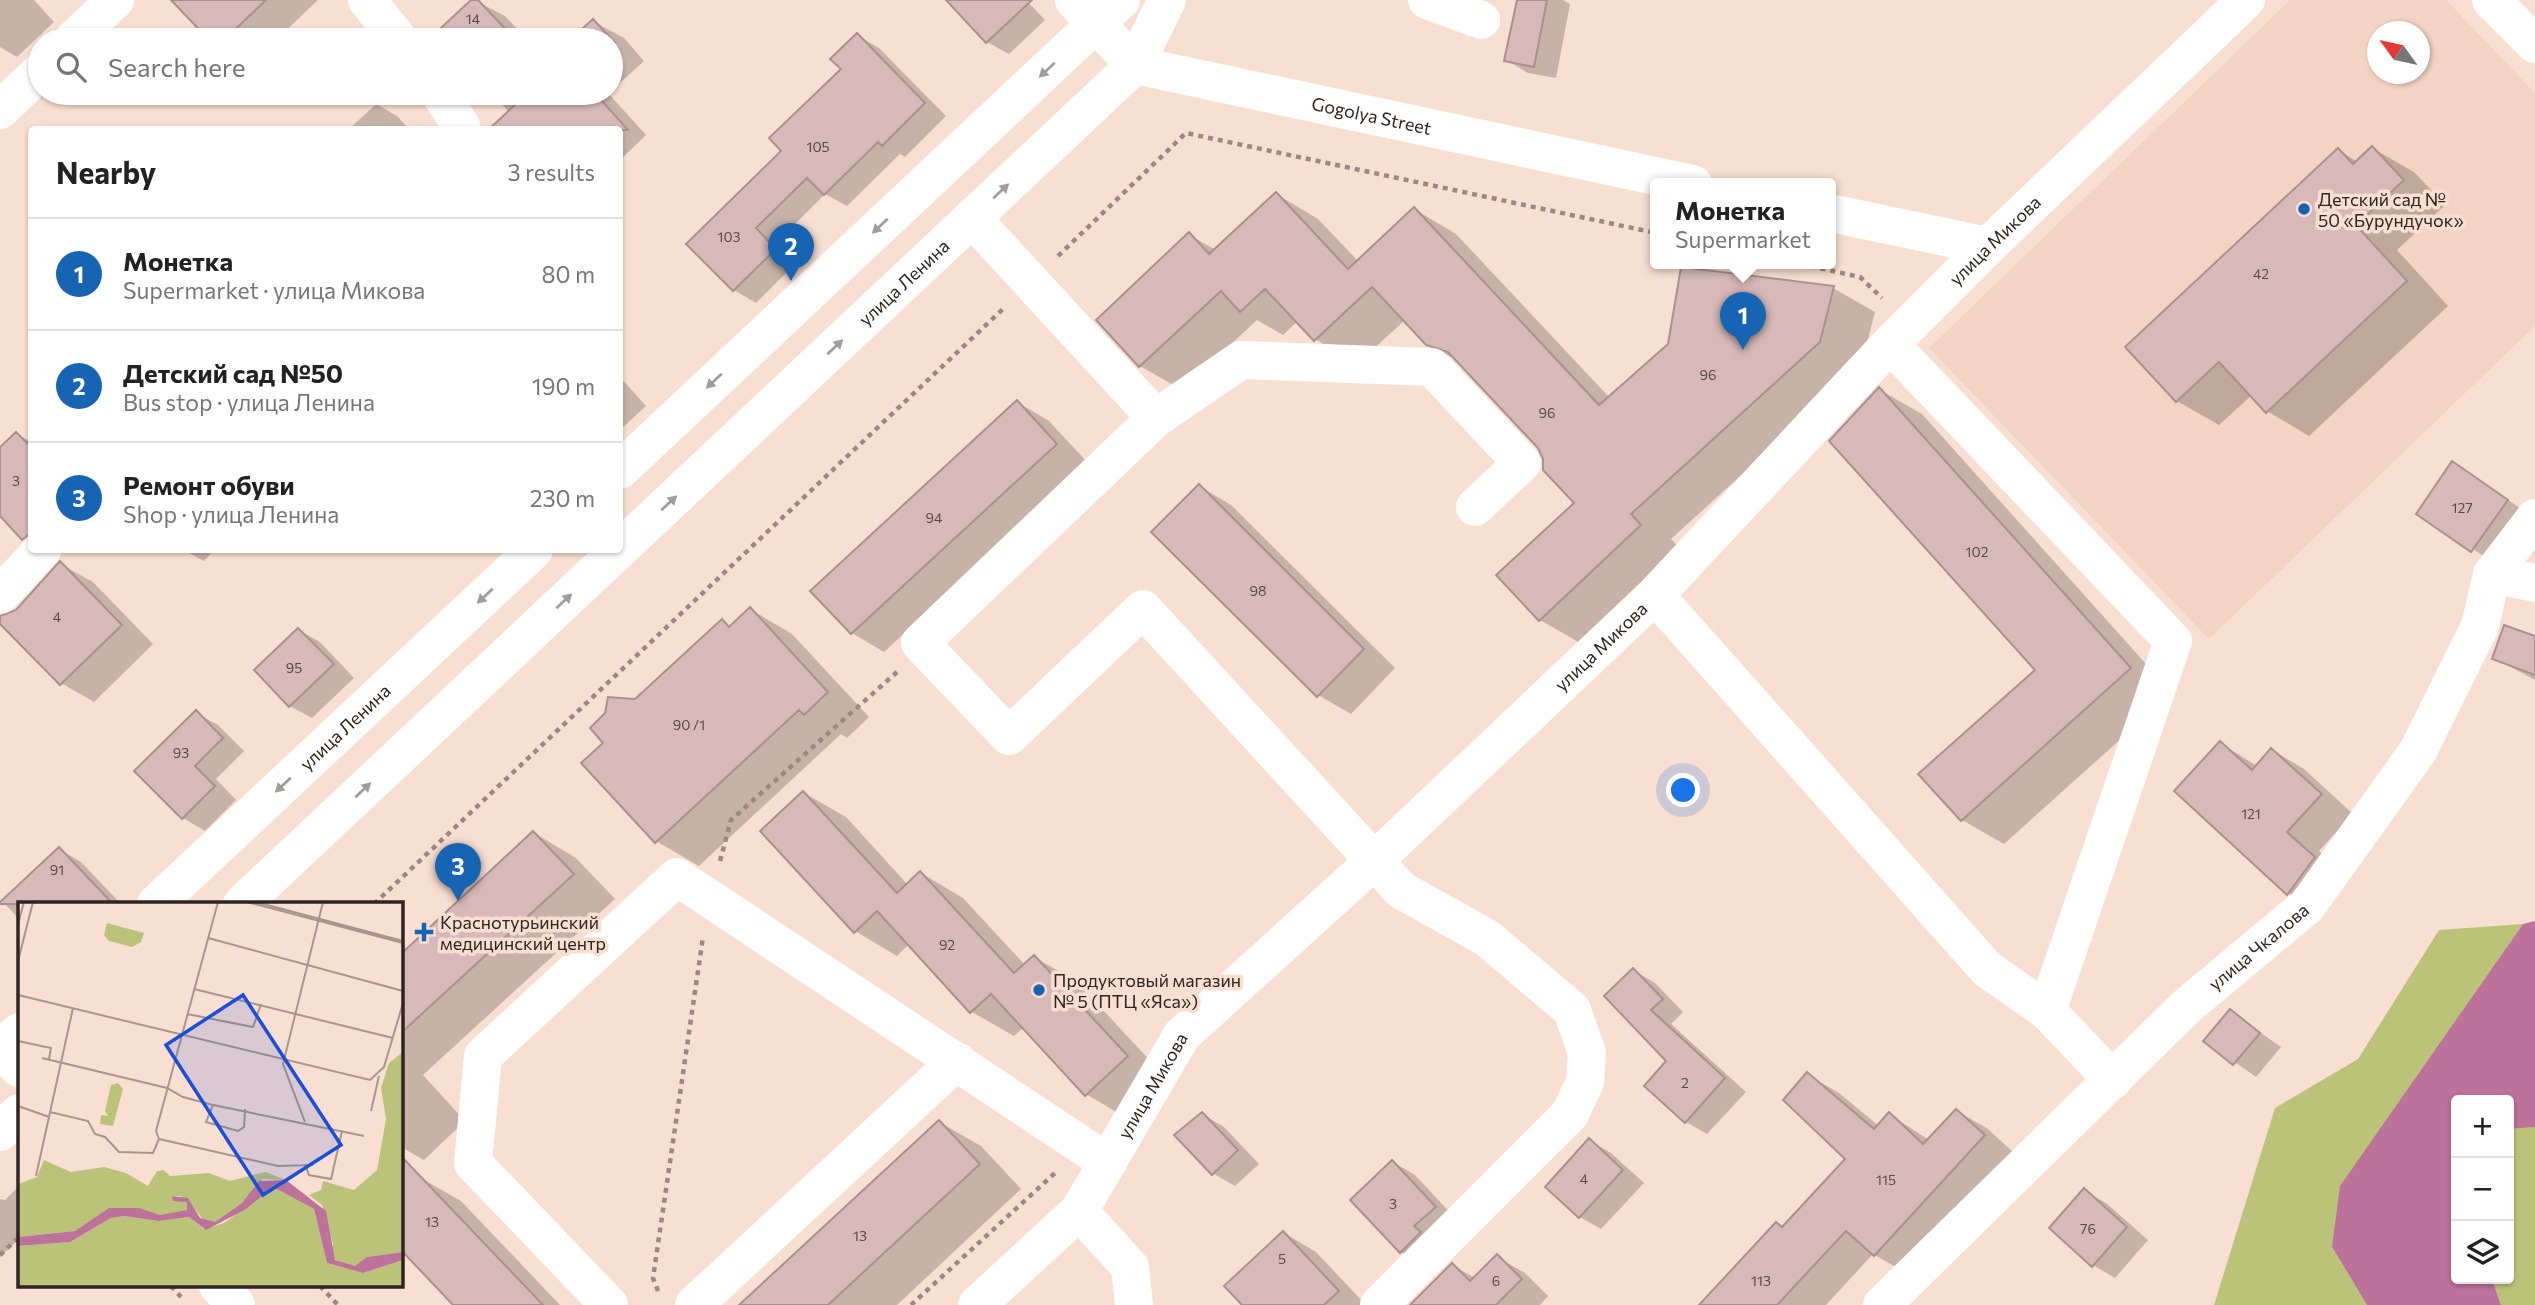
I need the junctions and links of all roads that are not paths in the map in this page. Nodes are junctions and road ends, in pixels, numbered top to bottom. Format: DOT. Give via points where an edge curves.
graph roads {
  1 [pos="115,0"];
  2 [pos="367,0"];
  3 [pos="1167,0"];
  4 [pos="1427,0"];
  5 [pos="2246,0"];
  6 [pos="2491,0"];
  7 [pos="1097,8"];
  8 [pos="1481,20"];
  9 [pos="86,28"];
  10 [pos="389,28"];
  11 [pos="2535,44"];
  12 [pos="1135,65"];
  13 [pos="28,83"];
  14 [pos="448,105"];
  15 [pos="0,110"];
  16 [pos="461,126"];
  17 [pos="1665,178"];
  18 [pos="1836,214"];
  19 [pos="972,218"];
  20 [pos="1988,246"];
  21 [pos="1901,334"];
  22 [pos="1156,418"];
  23 [pos="623,467"];
  24 [pos="1475,507"];
  25 [pos="2535,518"];
  26 [pos="623,546"];
  27 [pos="39,553"];
  28 [pos="531,553"];
  29 [pos="616,553"];
  30 [pos="2492,574"];
  31 [pos="2535,583"];
  32 [pos="0,595"];
  33 [pos="1655,595"];
  34 [pos="1374,861"];
  35 [pos="158,902"];
  36 [pos="244,902"];
  37 [pos="2047,1010"];
  38 [pos="957,1061"];
  39 [pos="2113,1080"];
  40 [pos="18,1115"];
  41 [pos="0,1132"];
  42 [pos="1107,1162"];
  43 [pos="1079,1211"];
  44 [pos="220,1288"];
  45 [pos="236,1305"];
  46 [pos="609,1305"];
  47 [pos="694,1305"];
  48 [pos="977,1305"];
  49 [pos="1134,1305"];
  50 [pos="1379,1305"];
  51 [pos="1882,1305"];
  1 -- 9 [label="street"];
  2 -- 10 [label="street"];
  3 -- 12 [label="street, улица Ленина"];
  4 -- 8 [label="street"];
  5 -- 20 [label="street, улица Микова"];
  6 -- 11 [label="street"];
  7 -- 12 [label="street"];
  7 -- 23 [label="street, one-way"];
  12 -- 17 [label="street, Gogolya Street"];
  19 -- 12 [label="street, улица Ленина, one-way"];
  13 -- 15 [label="street"];
  14 -- 16 [label="street"];
  18 -- 20 [label="street"];
  19 -- 22 [label="street"];
  26 -- 19 [label="street, улица Ленина, one-way"];
  20 -- 21 [label="street, улица Микова"];
  21 -- 33 [label="street, улица Микова"];
  21 -- 37 [label="street" via="2173,641"];
  22 -- 24 [label="street" via="1241,360 1432,368 1522,463"];
  22 -- 34 [label="street" via="920,643 1009,736 1143,609"];
  25 -- 30 [label="street, улица Чкалова"];
  27 -- 32 [label="street"];
  28 -- 35 [label="street, улица Ленина, one-way"];
  36 -- 29 [label="street, улица Ленина, one-way"];
  30 -- 31 [label="street"];
  30 -- 39 [label="street, улица Чкалова" via="2480,626 2418,751 2307,906 2188,1006"];
  33 -- 34 [label="street, улица Микова"];
  33 -- 37 [label="street" via="1987,968"];
  34 -- 42 [label="street, улица Микова" via="1182,1035"];
  34 -- 50 [label="street" via="1401,890 1488,938 1572,1010 1587,1053 1585,1082 1570,1114"];
  37 -- 39 [label="street"];
  38 -- 42 [label="street"];
  38 -- 46 [label="street" via="677,877 483,1056 473,1163"];
  38 -- 47 [label="street"];
  39 -- 51 [label="street, улица Чкалова"];
  40 -- 41 [label="street"];
  42 -- 43 [label="street, улица Микова"];
  43 -- 48 [label="street, улица Микова"];
  43 -- 49 [label="street" via="1130,1267"];
  44 -- 45 [label="street"];
}
